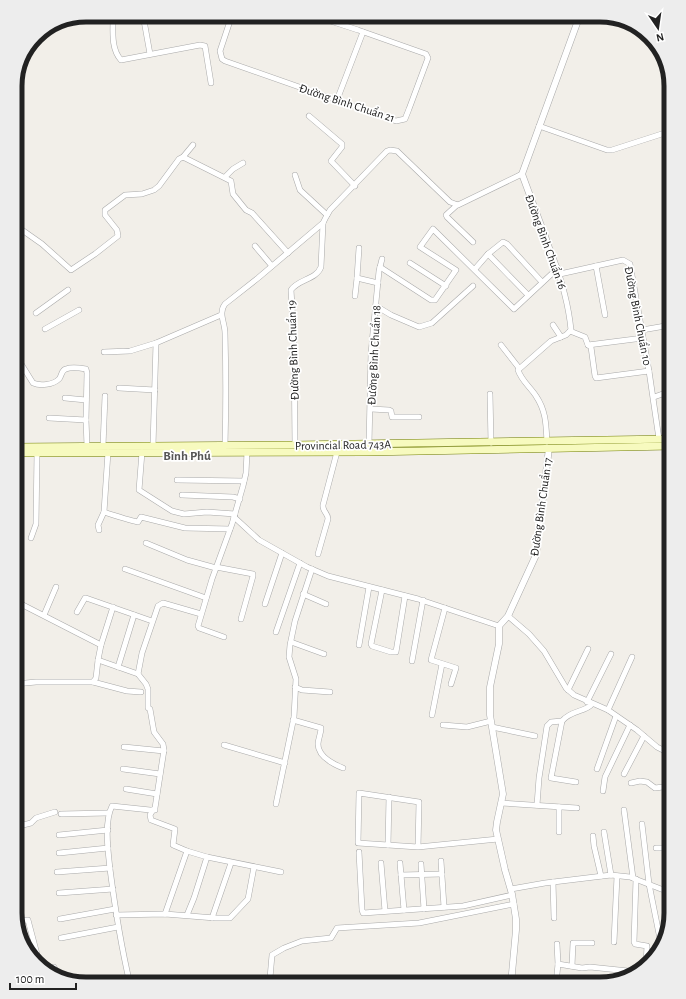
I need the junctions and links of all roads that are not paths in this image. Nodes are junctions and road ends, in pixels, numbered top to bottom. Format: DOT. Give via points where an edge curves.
graph roads {
  1 [pos="113,22"];
  2 [pos="144,22"];
  3 [pos="230,22"];
  4 [pos="333,22"];
  5 [pos="577,22"];
  6 [pos="363,32"];
  7 [pos="150,54"];
  8 [pos="211,83"];
  9 [pos="337,100"];
  10 [pos="309,116"];
  11 [pos="539,126"];
  12 [pos="664,133"];
  13 [pos="193,145"];
  14 [pos="183,158"];
  15 [pos="244,163"];
  16 [pos="522,174"];
  17 [pos="295,175"];
  18 [pos="225,177"];
  19 [pos="355,186"];
  20 [pos="457,205"];
  21 [pos="327,215"];
  22 [pos="323,223"];
  23 [pos="22,230"];
  24 [pos="546,239"];
  25 [pos="473,242"];
  26 [pos="255,246"];
  27 [pos="359,248"];
  28 [pos="288,253"];
  29 [pos="488,254"];
  30 [pos="382,259"];
  31 [pos="410,263"];
  32 [pos="272,266"];
  33 [pos="596,266"];
  34 [pos="380,268"];
  35 [pos="558,268"];
  36 [pos="475,269"];
  37 [pos="560,274"];
  38 [pos="357,278"];
  39 [pos="542,282"];
  40 [pos="378,283"];
  41 [pos="446,286"];
  42 [pos="473,286"];
  43 [pos="68,290"];
  44 [pos="528,295"];
  45 [pos="355,296"];
  46 [pos="376,306"];
  47 [pos="79,310"];
  48 [pos="36,313"];
  49 [pos="221,314"];
  50 [pos="605,315"];
  51 [pos="553,325"];
  52 [pos="664,326"];
  53 [pos="45,329"];
  54 [pos="642,330"];
  55 [pos="570,331"];
  56 [pos="561,337"];
  57 [pos="643,338"];
  58 [pos="156,344"];
  59 [pos="501,345"];
  60 [pos="588,345"];
  61 [pos="104,352"];
  62 [pos="22,365"];
  63 [pos="519,368"];
  64 [pos="650,372"];
  65 [pos="119,388"];
  66 [pos="155,390"];
  67 [pos="490,394"];
  68 [pos="664,394"];
  69 [pos="105,396"];
  70 [pos="654,396"];
  71 [pos="65,398"];
  72 [pos="86,400"];
  73 [pos="371,409"];
  74 [pos="419,417"];
  75 [pos="49,418"];
  76 [pos="86,420"];
  77 [pos="659,439"];
  78 [pos="664,439"];
  79 [pos="491,443"];
  80 [pos="647,443"];
  81 [pos="370,444"];
  82 [pos="295,445"];
  83 [pos="548,445"];
  84 [pos="664,445"];
  85 [pos="87,446"];
  86 [pos="103,446"];
  87 [pos="153,446"];
  88 [pos="225,446"];
  89 [pos="22,447"];
  90 [pos="118,449"];
  91 [pos="108,452"];
  92 [pos="142,452"];
  93 [pos="247,452"];
  94 [pos="337,452"];
  95 [pos="367,452"];
  96 [pos="22,453"];
  97 [pos="37,453"];
  98 [pos="177,480"];
  99 [pos="244,480"];
  100 [pos="182,495"];
  101 [pos="240,499"];
  102 [pos="104,512"];
  103 [pos="234,516"];
  104 [pos="230,529"];
  105 [pos="99,530"];
  106 [pos="32,538"];
  107 [pos="146,543"];
  108 [pos="282,553"];
  109 [pos="318,554"];
  110 [pos="300,563"];
  111 [pos="216,567"];
  112 [pos="312,568"];
  113 [pos="125,569"];
  114 [pos="56,587"];
  115 [pos="369,587"];
  116 [pos="382,590"];
  117 [pos="303,594"];
  118 [pos="405,596"];
  119 [pos="206,598"];
  120 [pos="423,600"];
  121 [pos="22,604"];
  122 [pos="265,604"];
  123 [pos="326,604"];
  124 [pos="114,608"];
  125 [pos="445,608"];
  126 [pos="77,612"];
  127 [pos="202,614"];
  128 [pos="44,615"];
  129 [pos="134,615"];
  130 [pos="508,616"];
  131 [pos="240,619"];
  132 [pos="152,621"];
  133 [pos="499,626"];
  134 [pos="276,632"];
  135 [pos="224,637"];
  136 [pos="290,642"];
  137 [pos="101,645"];
  138 [pos="359,645"];
  139 [pos="588,649"];
  140 [pos="324,654"];
  141 [pos="611,654"];
  142 [pos="632,657"];
  143 [pos="98,660"];
  144 [pos="412,661"];
  145 [pos="442,664"];
  146 [pos="118,667"];
  147 [pos="138,674"];
  148 [pos="93,682"];
  149 [pos="22,683"];
  150 [pos="451,684"];
  151 [pos="295,687"];
  152 [pos="568,690"];
  153 [pos="141,692"];
  154 [pos="330,692"];
  155 [pos="590,703"];
  156 [pos="608,710"];
  157 [pos="432,715"];
  158 [pos="616,716"];
  159 [pos="293,720"];
  160 [pos="562,720"];
  161 [pos="492,724"];
  162 [pos="443,725"];
  163 [pos="630,725"];
  164 [pos="535,736"];
  165 [pos="644,736"];
  166 [pos="224,745"];
  167 [pos="124,747"];
  168 [pos="664,750"];
  169 [pos="164,751"];
  170 [pos="284,763"];
  171 [pos="343,768"];
  172 [pos="123,769"];
  173 [pos="597,769"];
  174 [pos="160,774"];
  175 [pos="624,774"];
  176 [pos="576,782"];
  177 [pos="631,783"];
  178 [pos="664,786"];
  179 [pos="126,789"];
  180 [pos="603,791"];
  181 [pos="157,794"];
  182 [pos="389,797"];
  183 [pos="501,803"];
  184 [pos="276,804"];
  185 [pos="537,805"];
  186 [pos="559,807"];
  187 [pos="577,808"];
  188 [pos="153,810"];
  189 [pos="624,810"];
  190 [pos="55,812"];
  191 [pos="108,813"];
  192 [pos="61,814"];
  193 [pos="642,824"];
  194 [pos="22,825"];
  195 [pos="108,830"];
  196 [pos="558,832"];
  197 [pos="604,832"];
  198 [pos="59,835"];
  199 [pos="593,836"];
  200 [pos="498,839"];
  201 [pos="388,845"];
  202 [pos="418,847"];
  203 [pos="108,848"];
  204 [pos="656,848"];
  205 [pos="664,848"];
  206 [pos="187,851"];
  207 [pos="359,852"];
  208 [pos="59,853"];
  209 [pos="207,857"];
  210 [pos="441,861"];
  211 [pos="231,862"];
  212 [pos="381,862"];
  213 [pos="400,863"];
  214 [pos="421,864"];
  215 [pos="254,867"];
  216 [pos="110,868"];
  217 [pos="57,872"];
  218 [pos="280,872"];
  219 [pos="421,874"];
  220 [pos="442,874"];
  221 [pos="401,875"];
  222 [pos="611,875"];
  223 [pos="601,876"];
  224 [pos="617,876"];
  225 [pos="635,879"];
  226 [pos="554,882"];
  227 [pos="649,884"];
  228 [pos="113,889"];
  229 [pos="664,889"];
  230 [pos="511,892"];
  231 [pos="60,893"];
  232 [pos="514,904"];
  233 [pos="444,907"];
  234 [pos="424,909"];
  235 [pos="404,910"];
  236 [pos="116,912"];
  237 [pos="385,912"];
  238 [pos="165,914"];
  239 [pos="187,915"];
  240 [pos="212,918"];
  241 [pos="554,918"];
  242 [pos="60,919"];
  243 [pos="23,920"];
  244 [pos="118,927"];
  245 [pos="659,936"];
  246 [pos="61,938"];
  247 [pos="614,942"];
  248 [pos="592,943"];
  249 [pos="557,944"];
  250 [pos="37,953"];
  251 [pos="646,957"];
  252 [pos="558,964"];
  253 [pos="572,966"];
  254 [pos="626,971"];
  255 [pos="129,977"];
  256 [pos="270,977"];
  257 [pos="512,977"];
  258 [pos="557,977"];
  1 -- 7 [label="street" via="114,46 121,60"];
  2 -- 7 [label="street"];
  3 -- 9 [label="street, Đường Bình Chuẩn 21" via="220,51 225,61"];
  4 -- 6 [label="street, Đường Bình Chuẩn 21"];
  5 -- 11 [label="street"];
  6 -- 9 [label="street"];
  6 -- 9 [label="street, Đường Bình Chuẩn 21" via="427,56 409,109 404,118 396,121"];
  7 -- 8 [label="street" via="205,46"];
  10 -- 19 [label="street" via="342,144 331,161"];
  11 -- 12 [label="street" via="608,150"];
  11 -- 16 [label="street"];
  13 -- 14 [label="street"];
  14 -- 18 [label="street"];
  14 -- 23 [label="street" via="179,159 154,190 142,194 125,194 105,210 105,215 117,230 118,236 71,270"];
  15 -- 18 [label="street"];
  16 -- 20 [label="street"];
  16 -- 24 [label="street, Đường Bình Chuẩn 16"];
  17 -- 21 [label="street" via="300,190"];
  18 -- 28 [label="street" via="231,181 233,194 246,210 252,213"];
  19 -- 20 [label="street" via="387,152 397,151 441,194"];
  19 -- 21 [label="street"];
  20 -- 25 [label="street" via="446,217"];
  21 -- 22 [label="street"];
  22 -- 28 [label="street"];
  22 -- 82 [label="street, Đường Bình Chuẩn 19" via="319,271 291,290"];
  24 -- 35 [label="street, Đường Bình Chuẩn 16"];
  26 -- 32 [label="street"];
  27 -- 38 [label="street"];
  28 -- 32 [label="street"];
  29 -- 36 [label="street"];
  29 -- 39 [label="street" via="503,242 507,244"];
  29 -- 44 [label="street"];
  30 -- 34 [label="street, Đường Bình Chuẩn 18"];
  31 -- 41 [label="street"];
  32 -- 49 [label="street" via="225,304"];
  33 -- 37 [label="street, Đường Bình Chuẩn 10"];
  33 -- 50 [label="street"];
  33 -- 54 [label="street, Đường Bình Chuẩn 10" via="623,260 630,264"];
  34 -- 40 [label="street, Đường Bình Chuẩn 18"];
  34 -- 41 [label="street" via="431,300 435,300"];
  35 -- 37 [label="street, Đường Bình Chuẩn 16"];
  35 -- 39 [label="street"];
  36 -- 41 [label="street" via="433,229 420,247 456,270"];
  36 -- 44 [label="street" via="514,309"];
  37 -- 55 [label="street, Đường Bình Chuẩn 16" via="570,316"];
  38 -- 40 [label="street"];
  38 -- 45 [label="street"];
  39 -- 44 [label="street"];
  40 -- 46 [label="street, Đường Bình Chuẩn 18"];
  42 -- 46 [label="street" via="432,323 424,326 419,327"];
  43 -- 48 [label="street"];
  46 -- 73 [label="street, Đường Bình Chuẩn 18" via="371,358"];
  47 -- 53 [label="street"];
  49 -- 58 [label="street"];
  49 -- 88 [label="street" via="225,325 226,351"];
  51 -- 56 [label="street"];
  52 -- 54 [label="street"];
  54 -- 57 [label="street, Đường Bình Chuẩn 10"];
  55 -- 56 [label="street"];
  55 -- 60 [label="street" via="585,337"];
  56 -- 63 [label="street" via="551,341"];
  57 -- 60 [label="street"];
  57 -- 64 [label="street, Đường Bình Chuẩn 10"];
  58 -- 61 [label="street" via="130,351"];
  58 -- 66 [label="street"];
  59 -- 63 [label="street"];
  60 -- 64 [label="street" via="591,347 596,378"];
  62 -- 72 [label="street" via="33,383 38,385 58,380 66,369 86,369"];
  63 -- 83 [label="street" via="519,373 544,411"];
  64 -- 70 [label="street, Đường Bình Chuẩn 10"];
  65 -- 66 [label="street"];
  66 -- 87 [label="street"];
  67 -- 79 [label="street"];
  68 -- 70 [label="street"];
  69 -- 86 [label="street"];
  70 -- 77 [label="street, Đường Bình Chuẩn 10"];
  71 -- 72 [label="street"];
  72 -- 76 [label="street"];
  73 -- 74 [label="street" via="389,410 392,417"];
  73 -- 81 [label="street, Đường Bình Chuẩn 18"];
  75 -- 76 [label="street"];
  76 -- 85 [label="street"];
  77 -- 78 [label="main road, Provincial Road 743A"];
  77 -- 80 [label="main road, Provincial Road 743A"];
  79 -- 81 [label="main road, Provincial Road 743A"];
  79 -- 83 [label="main road, Provincial Road 743A"];
  80 -- 83 [label="main road, Provincial Road 743A"];
  80 -- 84 [label="main road, Provincial Road 743A"];
  81 -- 82 [label="main road, Provincial Road 743A"];
  81 -- 95 [label="street, Đường Bình Chuẩn 18"];
  82 -- 88 [label="main road, Provincial Road 743A"];
  83 -- 95 [label="main road, Provincial Road 743A"];
  83 -- 130 [label="street, Đường Bình Chuẩn 17" via="536,555"];
  85 -- 86 [label="main road, Provincial Road 743A"];
  85 -- 89 [label="main road, Provincial Road 743A"];
  86 -- 90 [label="main road, Provincial Road 743A"];
  87 -- 88 [label="main road, Provincial Road 743A"];
  87 -- 90 [label="main road, Provincial Road 743A"];
  90 -- 91 [label="main road, Provincial Road 743A"];
  90 -- 92 [label="main road, Provincial Road 743A"];
  91 -- 97 [label="main road, Provincial Road 743A"];
  91 -- 102 [label="street"];
  92 -- 93 [label="main road, Provincial Road 743A"];
  92 -- 103 [label="street" via="139,490 146,495 166,508 184,514 207,512"];
  93 -- 94 [label="main road, Provincial Road 743A"];
  93 -- 99 [label="street"];
  94 -- 95 [label="main road, Provincial Road 743A"];
  94 -- 109 [label="street" via="323,505 328,519"];
  96 -- 97 [label="main road, Provincial Road 743A"];
  97 -- 106 [label="street" via="36,524"];
  98 -- 99 [label="street"];
  99 -- 101 [label="street"];
  100 -- 101 [label="street" via="227,496"];
  101 -- 103 [label="street"];
  102 -- 104 [label="street" via="137,522 141,517 185,528"];
  102 -- 105 [label="street" via="98,525"];
  103 -- 104 [label="street"];
  103 -- 108 [label="street" via="259,540"];
  104 -- 111 [label="street"];
  107 -- 111 [label="street" via="186,560"];
  108 -- 110 [label="street"];
  108 -- 122 [label="street"];
  110 -- 112 [label="street"];
  110 -- 134 [label="street"];
  111 -- 119 [label="street"];
  111 -- 131 [label="street" via="253,576"];
  112 -- 115 [label="street" via="328,576"];
  112 -- 117 [label="street"];
  113 -- 119 [label="street"];
  114 -- 128 [label="street"];
  115 -- 116 [label="street"];
  115 -- 138 [label="street"];
  116 -- 118 [label="street"];
  116 -- 118 [label="street" via="371,644 391,652 396,652"];
  117 -- 123 [label="street"];
  117 -- 136 [label="street"];
  118 -- 120 [label="street"];
  119 -- 127 [label="street"];
  120 -- 125 [label="street"];
  120 -- 144 [label="street"];
  121 -- 128 [label="street"];
  124 -- 126 [label="street" via="84,598"];
  124 -- 129 [label="street"];
  124 -- 137 [label="street"];
  125 -- 133 [label="street"];
  125 -- 145 [label="street" via="431,660"];
  127 -- 132 [label="street" via="163,603 158,606"];
  127 -- 135 [label="street" via="199,628"];
  128 -- 137 [label="street"];
  129 -- 132 [label="street"];
  129 -- 146 [label="street"];
  130 -- 133 [label="street, Đường Bình Chuẩn 17"];
  130 -- 152 [label="street" via="544,651"];
  132 -- 147 [label="street"];
  133 -- 161 [label="street" via="490,687"];
  136 -- 140 [label="street"];
  136 -- 151 [label="street" via="289,657 296,678"];
  137 -- 143 [label="street"];
  139 -- 152 [label="street"];
  141 -- 155 [label="street"];
  142 -- 156 [label="street"];
  143 -- 146 [label="street"];
  143 -- 148 [label="street" via="96,678"];
  145 -- 150 [label="street" via="456,668"];
  145 -- 157 [label="street"];
  146 -- 147 [label="street"];
  147 -- 169 [label="street" via="148,689 148,708 154,732 163,744"];
  148 -- 149 [label="street"];
  148 -- 153 [label="street"];
  151 -- 154 [label="street"];
  151 -- 159 [label="street"];
  152 -- 155 [label="street"];
  155 -- 156 [label="street"];
  155 -- 160 [label="street" via="590,708 566,716"];
  156 -- 158 [label="street"];
  158 -- 163 [label="street"];
  158 -- 173 [label="street"];
  159 -- 170 [label="street"];
  159 -- 171 [label="street" via="321,728 318,745 320,752"];
  160 -- 176 [label="street" via="551,778"];
  160 -- 185 [label="street" via="551,722 547,726"];
  161 -- 162 [label="street" via="467,727"];
  161 -- 164 [label="street"];
  161 -- 183 [label="street" via="502,784"];
  163 -- 165 [label="street"];
  163 -- 180 [label="street" via="605,777"];
  165 -- 168 [label="street"];
  165 -- 175 [label="street"];
  166 -- 170 [label="street"];
  167 -- 169 [label="street"];
  169 -- 174 [label="street"];
  170 -- 184 [label="street"];
  172 -- 174 [label="street"];
  174 -- 181 [label="street"];
  177 -- 178 [label="street" via="640,781 656,788"];
  179 -- 181 [label="street"];
  181 -- 188 [label="street"];
  182 -- 201 [label="street"];
  182 -- 201 [label="street" via="359,793 358,843"];
  182 -- 202 [label="street" via="419,802"];
  183 -- 185 [label="street"];
  183 -- 200 [label="street" via="497,822"];
  185 -- 186 [label="street"];
  186 -- 187 [label="street"];
  186 -- 196 [label="street"];
  188 -- 191 [label="street" via="116,805 112,806"];
  188 -- 206 [label="street" via="151,820 175,829 173,845"];
  189 -- 225 [label="street"];
  190 -- 194 [label="street"];
  191 -- 192 [label="street"];
  191 -- 195 [label="street"];
  193 -- 227 [label="street"];
  195 -- 198 [label="street"];
  195 -- 203 [label="street"];
  197 -- 222 [label="street"];
  199 -- 223 [label="street"];
  200 -- 202 [label="street"];
  200 -- 230 [label="street"];
  201 -- 202 [label="street"];
  203 -- 208 [label="street"];
  203 -- 216 [label="street"];
  204 -- 205 [label="street"];
  206 -- 209 [label="street"];
  206 -- 238 [label="street"];
  207 -- 237 [label="street" via="363,913"];
  209 -- 211 [label="street"];
  209 -- 239 [label="street"];
  210 -- 220 [label="street"];
  211 -- 215 [label="street"];
  211 -- 240 [label="street"];
  212 -- 237 [label="street"];
  213 -- 221 [label="street"];
  214 -- 219 [label="street"];
  215 -- 218 [label="street"];
  215 -- 240 [label="street" via="248,899 244,904 230,918"];
  216 -- 217 [label="street"];
  216 -- 228 [label="street"];
  219 -- 220 [label="street"];
  219 -- 221 [label="street"];
  219 -- 234 [label="street"];
  220 -- 233 [label="street"];
  221 -- 235 [label="street"];
  222 -- 223 [label="street"];
  222 -- 224 [label="street"];
  223 -- 226 [label="street"];
  224 -- 225 [label="street"];
  224 -- 247 [label="street"];
  225 -- 227 [label="street"];
  225 -- 251 [label="street" via="634,942 647,946"];
  226 -- 230 [label="street"];
  226 -- 241 [label="street"];
  227 -- 229 [label="street"];
  227 -- 245 [label="street"];
  228 -- 231 [label="street"];
  228 -- 236 [label="street"];
  230 -- 232 [label="street"];
  230 -- 233 [label="street" via="463,906"];
  232 -- 256 [label="street" via="419,923 337,928 331,938 302,941 272,955"];
  232 -- 257 [label="street" via="516,930"];
  233 -- 234 [label="street"];
  234 -- 235 [label="street"];
  235 -- 237 [label="street"];
  236 -- 238 [label="street"];
  236 -- 242 [label="street"];
  236 -- 244 [label="street"];
  238 -- 239 [label="street"];
  239 -- 240 [label="street"];
  243 -- 250 [label="street" via="28,920"];
  244 -- 246 [label="street"];
  244 -- 255 [label="street"];
  248 -- 253 [label="street" via="573,944"];
  249 -- 252 [label="street"];
  252 -- 253 [label="street"];
  252 -- 258 [label="street"];
  253 -- 254 [label="street"];
}
